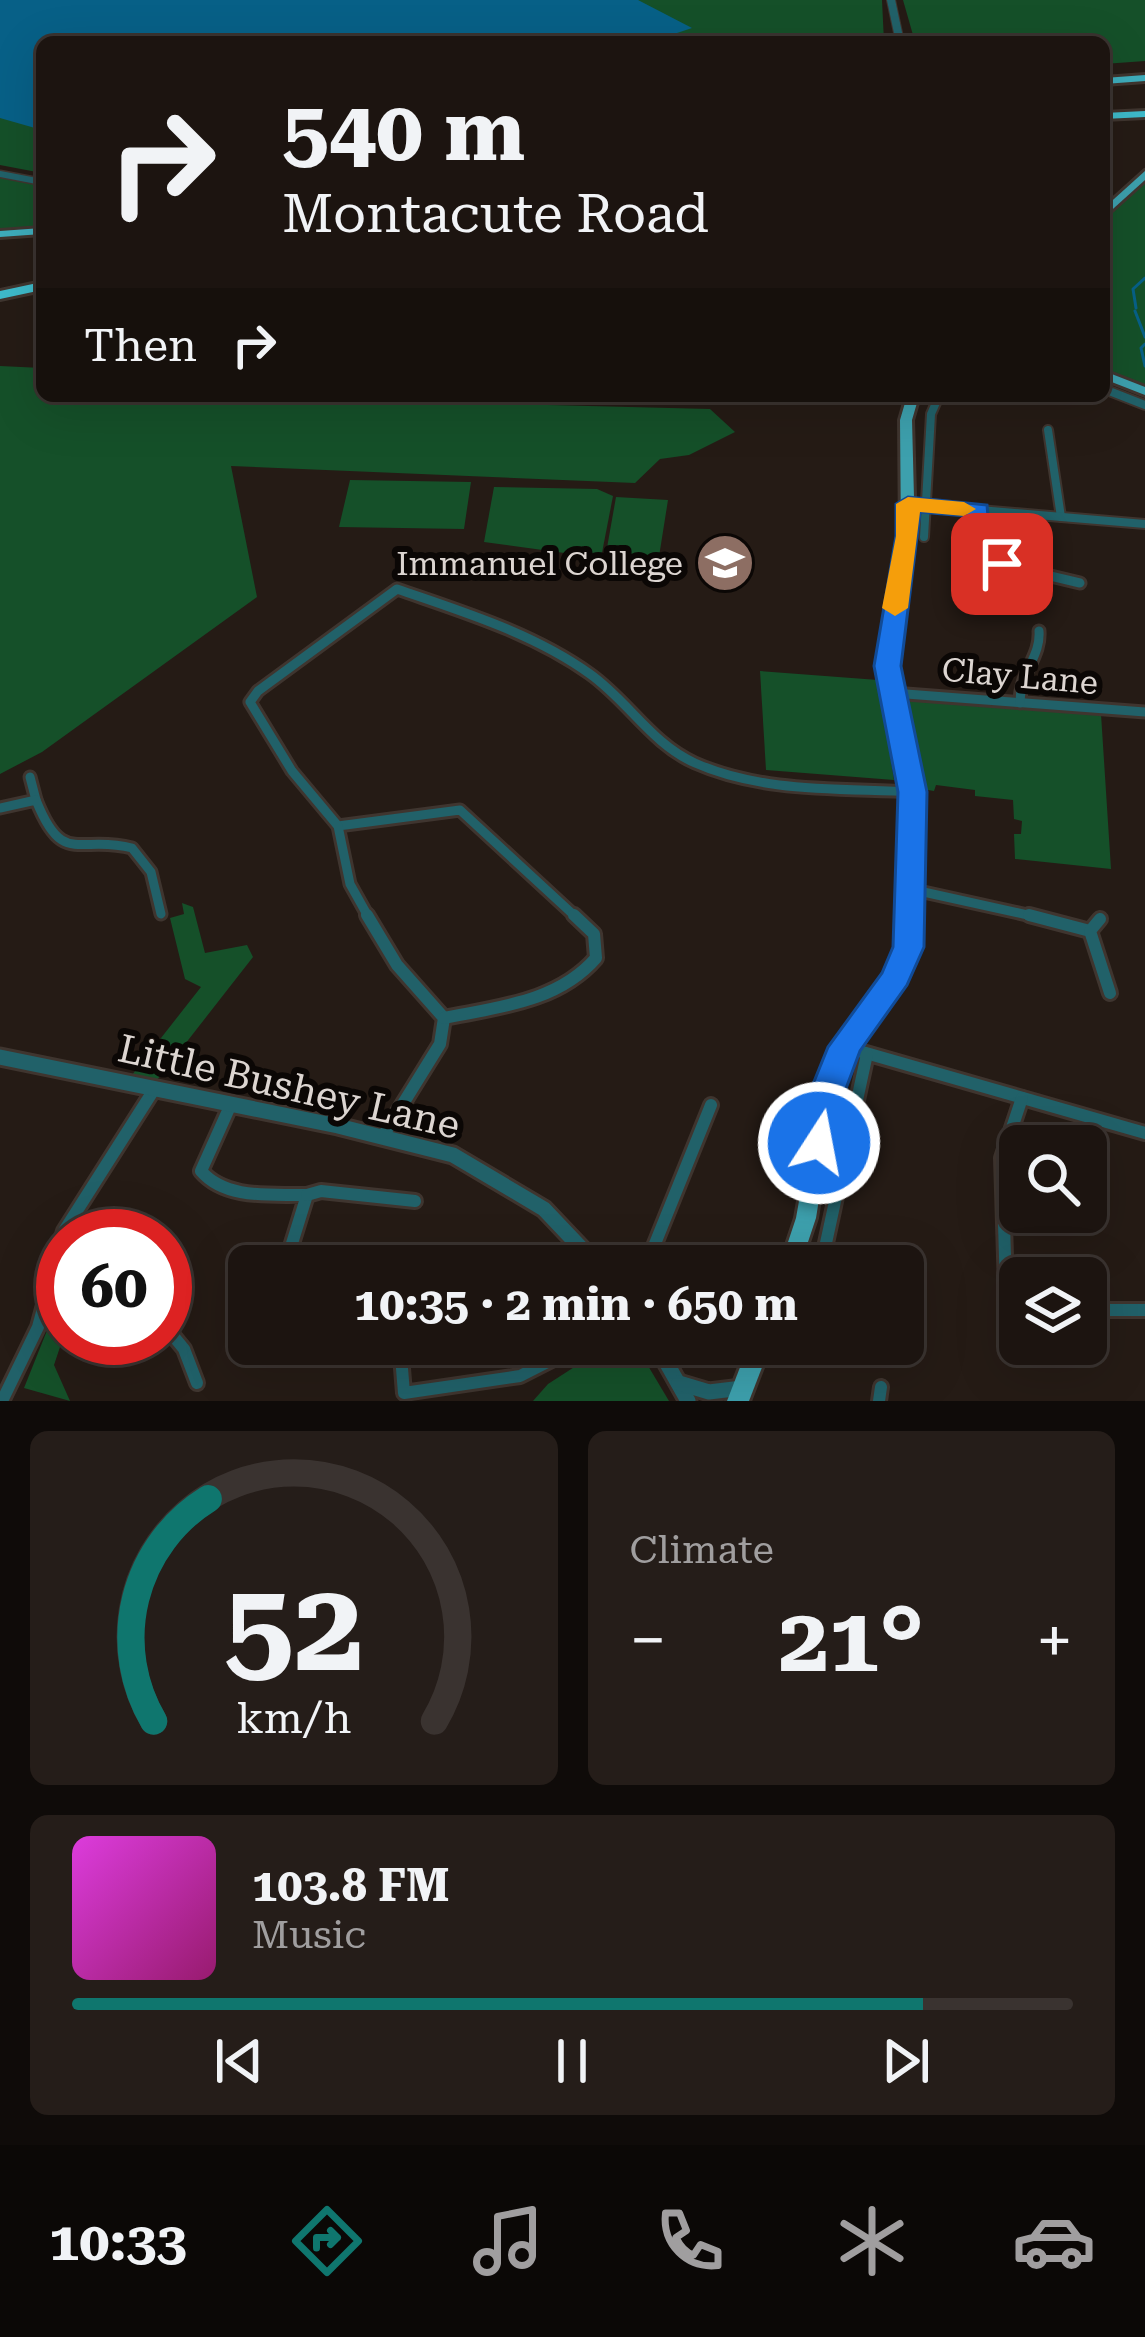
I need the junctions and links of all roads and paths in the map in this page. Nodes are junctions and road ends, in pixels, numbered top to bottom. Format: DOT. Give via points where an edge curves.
graph roads {
  1 [pos="891,0"];
  2 [pos="900,36"];
  3 [pos="1145,77"];
  4 [pos="1110,80"];
  5 [pos="1145,110"];
  6 [pos="1110,113"];
  7 [pos="0,174"];
  8 [pos="1145,174"];
  9 [pos="36,181"];
  10 [pos="1110,208"];
  11 [pos="36,231"];
  12 [pos="0,234"];
  13 [pos="36,287"];
  14 [pos="0,295"];
  15 [pos="36,297"];
  16 [pos="0,304"];
  17 [pos="1110,377"];
  18 [pos="1110,391"];
  19 [pos="1145,391"];
  20 [pos="909,402"];
  21 [pos="936,402"];
  22 [pos="1145,405"];
  23 [pos="1048,430"];
  24 [pos="917,505"];
  25 [pos="979,510"];
  26 [pos="1061,517"];
  27 [pos="1145,524"];
  28 [pos="924,538"];
  29 [pos="1080,583"];
  30 [pos="1039,631"];
  31 [pos="891,693"];
  32 [pos="1020,704"];
  33 [pos="1145,712"];
  34 [pos="30,777"];
  35 [pos="913,792"];
  36 [pos="36,800"];
  37 [pos="0,808"];
  38 [pos="338,826"];
  39 [pos="910,889"];
  40 [pos="161,914"];
  41 [pos="1100,919"];
  42 [pos="1090,931"];
  43 [pos="1110,993"];
  44 [pos="444,1018"];
  45 [pos="844,1047"];
  46 [pos="867,1054"];
  47 [pos="0,1057"];
  48 [pos="155,1088"];
  49 [pos="1022,1098"];
  50 [pos="231,1104"];
  51 [pos="711,1105"];
  52 [pos="1145,1133"];
  53 [pos="383,1136"];
  54 [pos="307,1195"];
  55 [pos="415,1201"];
  56 [pos="76,1209"];
  57 [pos="292,1245"];
  58 [pos="578,1245"];
  59 [pos="654,1245"];
  60 [pos="797,1245"];
  61 [pos="826,1245"];
  62 [pos="1005,1257"];
  63 [pos="1107,1310"];
  64 [pos="1145,1310"];
  65 [pos="36,1326"];
  66 [pos="190,1365"];
  67 [pos="402,1365"];
  68 [pos="552,1365"];
  69 [pos="668,1365"];
  70 [pos="752,1365"];
  71 [pos="197,1383"];
  72 [pos="679,1383"];
  73 [pos="740,1394"];
  74 [pos="8,1400"];
  75 [pos="688,1401"];
  1 -- 2 [label="street"];
  3 -- 4 [label="highway"];
  5 -- 6 [label="highway"];
  7 -- 9 [label="street"];
  8 -- 10 [label="main road"];
  11 -- 12 [label="highway"];
  13 -- 14 [label="highway"];
  15 -- 16 [label="highway"];
  17 -- 19 [label="main road"];
  18 -- 22 [label="street"];
  20 -- 24 [label="main road" via="906,446"];
  21 -- 24 [label="street"];
  23 -- 26 [label="street"];
  24 -- 25 [label="street"];
  24 -- 28 [label="street"];
  24 -- 31 [label="main road" via="888,650"];
  25 -- 26 [label="street"];
  25 -- 29 [label="street" via="978,539 996,563"];
  26 -- 27 [label="street"];
  30 -- 32 [label="street"];
  31 -- 32 [label="street, Clay Lane"];
  31 -- 35 [label="main road"];
  32 -- 33 [label="street, Clay Lane"];
  34 -- 36 [label="street"];
  35 -- 38 [label="street" via="755,780 700,765 664,746 564,657 397,589 250,702 292,772"];
  35 -- 39 [label="main road"];
  36 -- 37 [label="street"];
  36 -- 40 [label="street" via="44,830 58,843 119,846 142,856"];
  38 -- 44 [label="street" via="367,918"];
  38 -- 44 [label="street" via="460,810 594,934 596,958 578,978"];
  39 -- 42 [label="street"];
  39 -- 45 [label="main road" via="904,962"];
  41 -- 42 [label="street"];
  42 -- 43 [label="street"];
  44 -- 53 [label="street" via="440,1044"];
  45 -- 46 [label="street"];
  45 -- 60 [label="main road" via="826,1094"];
  46 -- 49 [label="street"];
  46 -- 61 [label="street"];
  47 -- 48 [label="street, Little Bushey Lane"];
  48 -- 50 [label="street, Little Bushey Lane"];
  48 -- 56 [label="street"];
  49 -- 52 [label="street"];
  49 -- 62 [label="street" via="1002,1158"];
  50 -- 53 [label="street, Little Bushey Lane"];
  50 -- 54 [label="street" via="201,1164 203,1177 221,1187"];
  51 -- 59 [label="street"];
  53 -- 58 [label="street, Little Bushey Lane" via="453,1155 503,1180"];
  54 -- 55 [label="street"];
  54 -- 57 [label="street"];
  63 -- 64 [label="street"];
  65 -- 74 [label="street"];
  66 -- 71 [label="street"];
  67 -- 68 [label="street" via="404,1394 520,1379"];
  69 -- 72 [label="street"];
  70 -- 73 [label="main road"];
  72 -- 73 [label="street"];
  72 -- 75 [label="street"];
}
